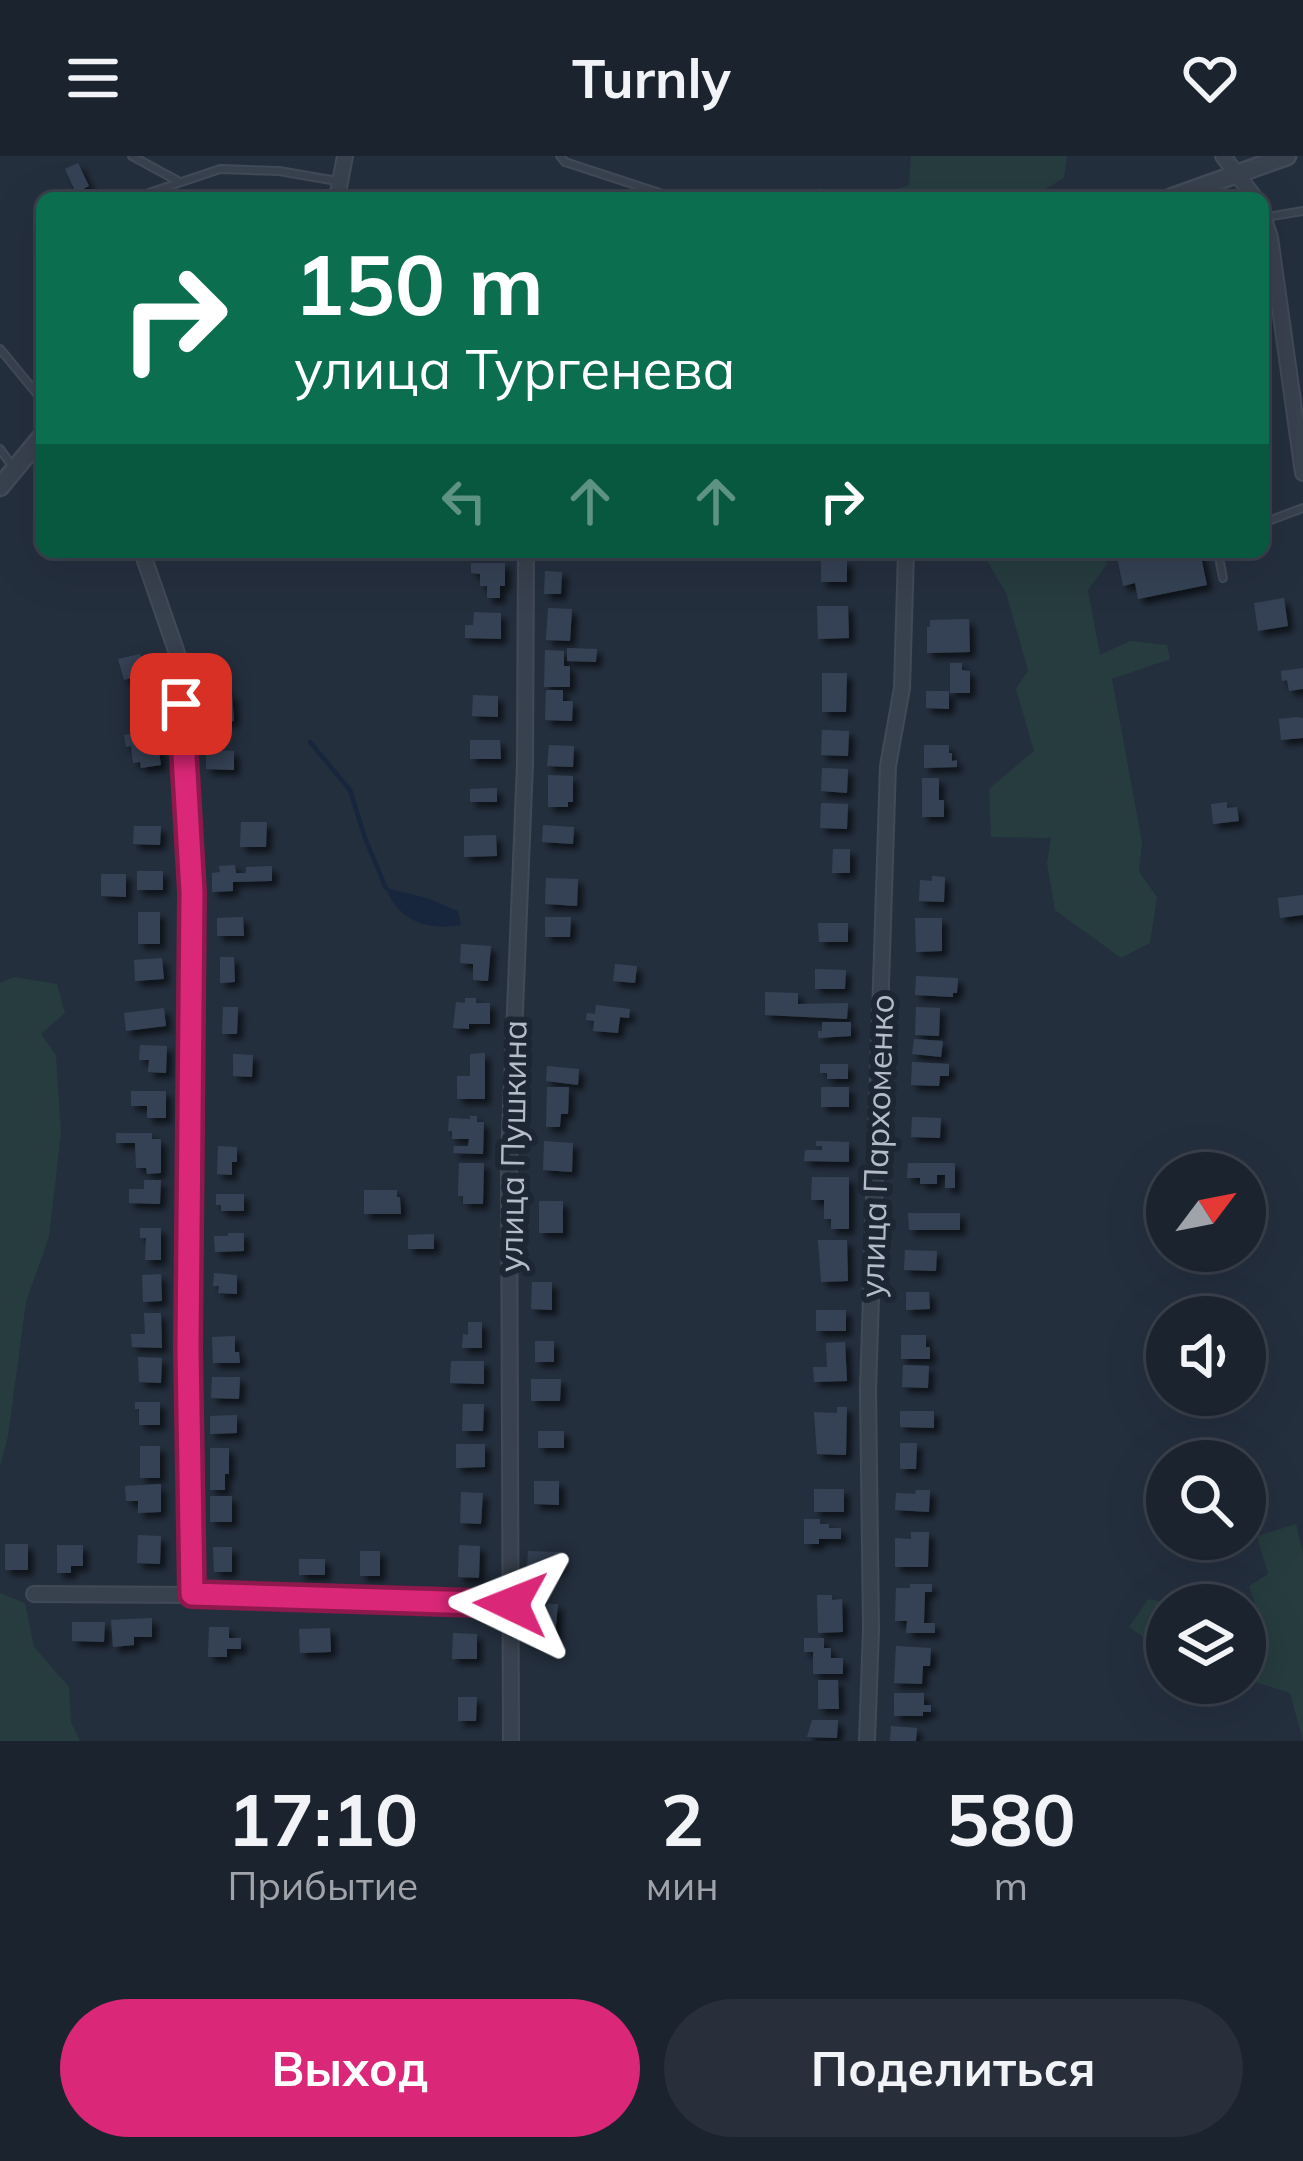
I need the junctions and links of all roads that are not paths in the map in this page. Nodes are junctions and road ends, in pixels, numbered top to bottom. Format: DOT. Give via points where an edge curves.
graph roads {
  1 [pos="132,156"];
  2 [pos="345,156"];
  3 [pos="560,156"];
  4 [pos="1223,156"];
  5 [pos="1287,156"];
  6 [pos="1239,175"];
  7 [pos="182,183"];
  8 [pos="339,190"];
  9 [pos="153,192"];
  10 [pos="657,192"];
  11 [pos="1188,192"];
  12 [pos="1252,192"];
  13 [pos="1303,211"];
  14 [pos="1269,217"];
  15 [pos="1269,233"];
  16 [pos="0,349"];
  17 [pos="36,393"];
  18 [pos="36,443"];
  19 [pos="0,449"];
  20 [pos="14,469"];
  21 [pos="1303,473"];
  22 [pos="0,487"];
  23 [pos="1303,508"];
  24 [pos="1269,521"];
  25 [pos="144,558"];
  26 [pos="526,558"];
  27 [pos="906,558"];
  28 [pos="1219,558"];
  29 [pos="1222,578"];
  30 [pos="34,1594"];
  31 [pos="192,1594"];
  32 [pos="511,1604"];
  33 [pos="511,1741"];
  34 [pos="868,1741"];
  1 -- 7 [label="lane"];
  2 -- 8 [label="street"];
  3 -- 10 [label="lane"];
  4 -- 6 [label="street"];
  5 -- 6 [label="street"];
  6 -- 11 [label="street"];
  6 -- 12 [label="street"];
  7 -- 8 [label="lane" via="220,169 278,171"];
  7 -- 9 [label="lane"];
  13 -- 14 [label="lane"];
  15 -- 21 [label="street"];
  16 -- 17 [label="lane"];
  18 -- 20 [label="street"];
  19 -- 20 [label="lane"];
  20 -- 22 [label="street"];
  23 -- 24 [label="lane"];
  25 -- 31 [label="street" via="178,656 192,892"];
  26 -- 32 [label="street, улица Пушкина" via="509,1158"];
  27 -- 34 [label="street, улица Пархоменко" via="902,688 888,766 868,1390"];
  28 -- 29 [label="lane"];
  30 -- 31 [label="street"];
  31 -- 32 [label="street"];
  32 -- 33 [label="street, улица Пушкина"];
}
